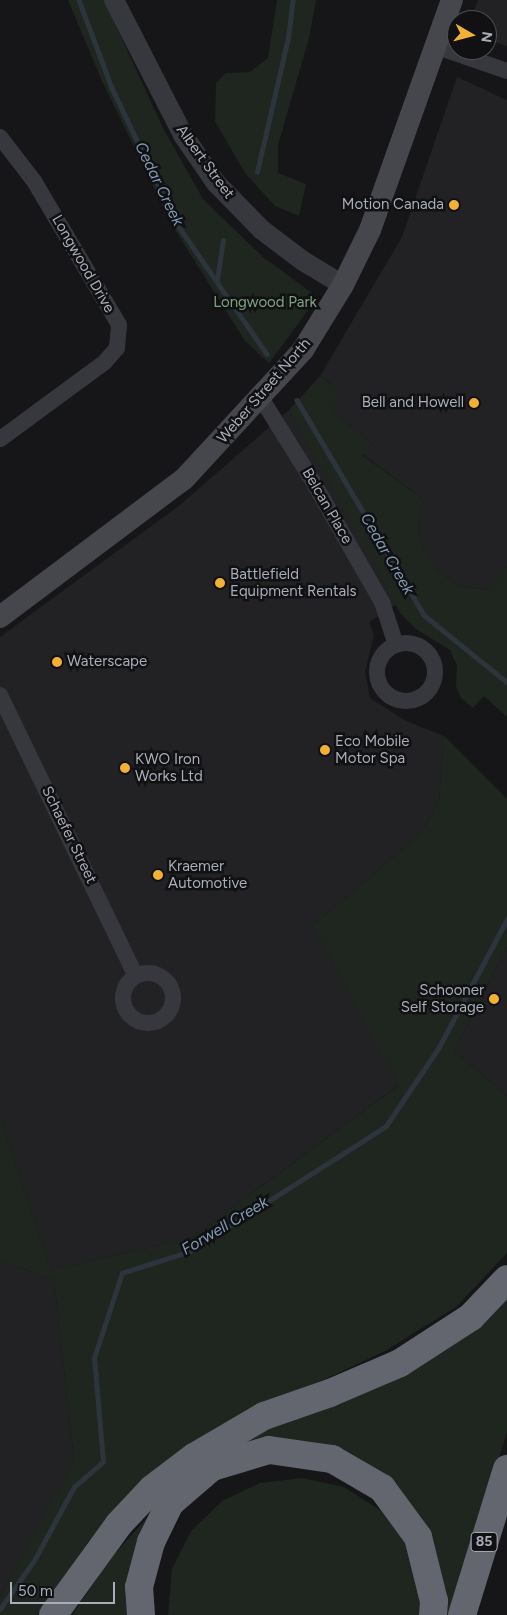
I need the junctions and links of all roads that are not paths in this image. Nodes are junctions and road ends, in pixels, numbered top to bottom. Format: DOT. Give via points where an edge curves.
graph roads {
  1 [pos="114,0"];
  2 [pos="452,0"];
  3 [pos="437,47"];
  4 [pos="507,71"];
  5 [pos="0,137"];
  6 [pos="343,286"];
  7 [pos="261,398"];
  8 [pos="0,439"];
  9 [pos="0,617"];
  10 [pos="396,645"];
  11 [pos="0,694"];
  12 [pos="136,976"];
  13 [pos="507,1279"];
  14 [pos="507,1469"];
  15 [pos="54,1614"];
  16 [pos="141,1615"];
  17 [pos="433,1615"];
  18 [pos="462,1615"];
  1 -- 6 [label="street, Albert Street" via="183,135 216,183 262,230"];
  2 -- 3 [label="main road, Weber Street North"];
  3 -- 4 [label="street"];
  3 -- 6 [label="main road, Weber Street North" via="388,187"];
  5 -- 8 [label="street, Longwood Drive" via="34,181 119,325 117,348 105,362"];
  6 -- 7 [label="main road, Weber Street North" via="303,350"];
  7 -- 9 [label="main road, Weber Street North" via="184,479"];
  7 -- 10 [label="street, Belcan Place" via="308,472 382,602"];
  11 -- 12 [label="street, Schaefer Street"];
  13 -- 15 [label="highway" via="472,1317 400,1363 264,1416 194,1457 152,1489 118,1524"];
  14 -- 18 [label="highway, 85"];
  16 -- 17 [label="highway" via="139,1587 151,1542 170,1503 212,1466 269,1450 332,1458 382,1488 418,1536 434,1601"];
}
